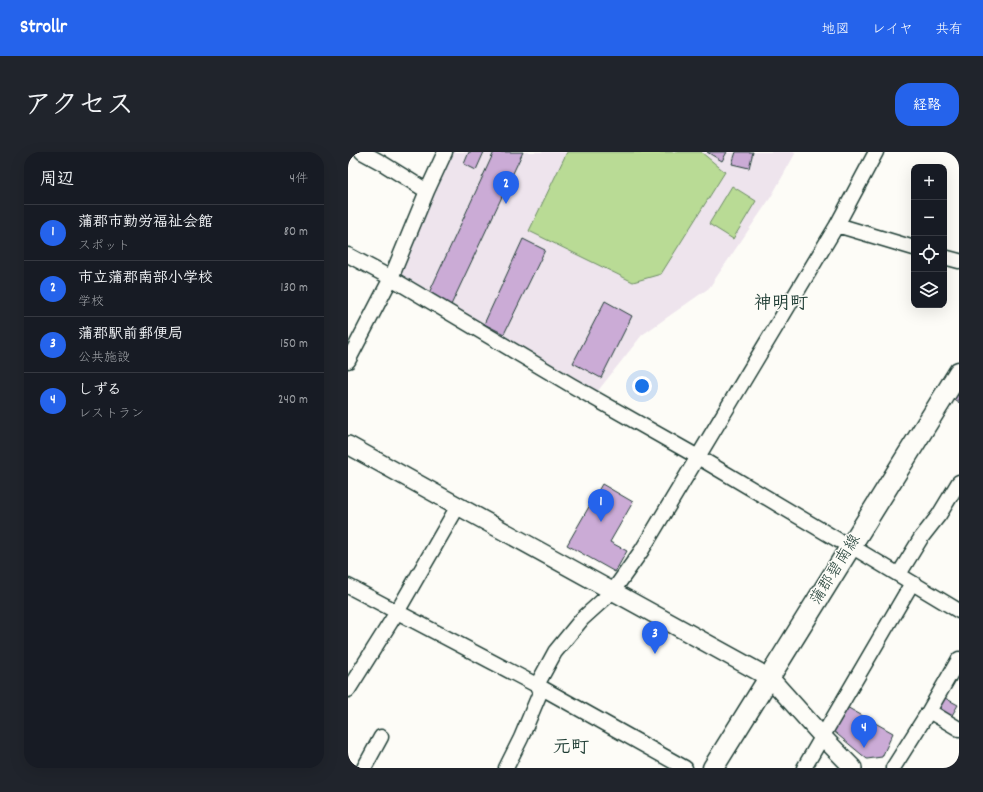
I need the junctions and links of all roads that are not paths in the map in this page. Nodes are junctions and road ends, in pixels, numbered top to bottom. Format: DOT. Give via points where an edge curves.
graph roads {
  1 [pos="362,152"];
  2 [pos="445,152"];
  3 [pos="876,152"];
  4 [pos="427,191"];
  5 [pos="838,225"];
  6 [pos="911,247"];
  7 [pos="348,255"];
  8 [pos="947,258"];
  9 [pos="959,262"];
  10 [pos="391,278"];
  11 [pos="348,361"];
  12 [pos="959,372"];
  13 [pos="348,445"];
  14 [pos="698,457"];
  15 [pos="959,482"];
  16 [pos="458,506"];
  17 [pos="851,546"];
  18 [pos="899,574"];
  19 [pos="912,583"];
  20 [pos="348,586"];
  21 [pos="613,591"];
  22 [pos="959,611"];
  23 [pos="397,612"];
  24 [pos="959,659"];
  25 [pos="770,678"];
  26 [pos="539,687"];
  27 [pos="348,690"];
  28 [pos="929,711"];
  29 [pos="959,729"];
  30 [pos="822,736"];
  31 [pos="381,737"];
  32 [pos="364,768"];
  33 [pos="506,768"];
  34 [pos="685,768"];
  35 [pos="713,768"];
  36 [pos="804,768"];
  37 [pos="853,768"];
  38 [pos="893,768"];
  1 -- 4 [label="street"];
  2 -- 4 [label="street"];
  3 -- 5 [label="street"];
  4 -- 10 [label="street"];
  5 -- 6 [label="street"];
  5 -- 14 [label="street"];
  7 -- 10 [label="street"];
  8 -- 9 [label="street"];
  10 -- 11 [label="street"];
  10 -- 14 [label="street"];
  12 -- 17 [label="main road, 蒲郡碧南線"];
  13 -- 16 [label="street"];
  14 -- 17 [label="street"];
  14 -- 21 [label="street" via="642,550"];
  15 -- 18 [label="street"];
  16 -- 21 [label="street"];
  16 -- 23 [label="street"];
  17 -- 18 [label="street"];
  17 -- 25 [label="main road, 蒲郡碧南線"];
  18 -- 19 [label="street"];
  19 -- 22 [label="street"];
  19 -- 30 [label="street"];
  20 -- 23 [label="street"];
  21 -- 25 [label="street"];
  21 -- 26 [label="street" via="582,619 555,652"];
  23 -- 26 [label="street"];
  23 -- 27 [label="street"];
  24 -- 28 [label="street"];
  25 -- 30 [label="street"];
  25 -- 35 [label="main road, 蒲郡碧南線"];
  26 -- 33 [label="street" via="521,738"];
  26 -- 34 [label="street"];
  28 -- 29 [label="street"];
  28 -- 38 [label="street"];
  30 -- 36 [label="street"];
  30 -- 37 [label="street"];
  31 -- 32 [label="street"];
}
